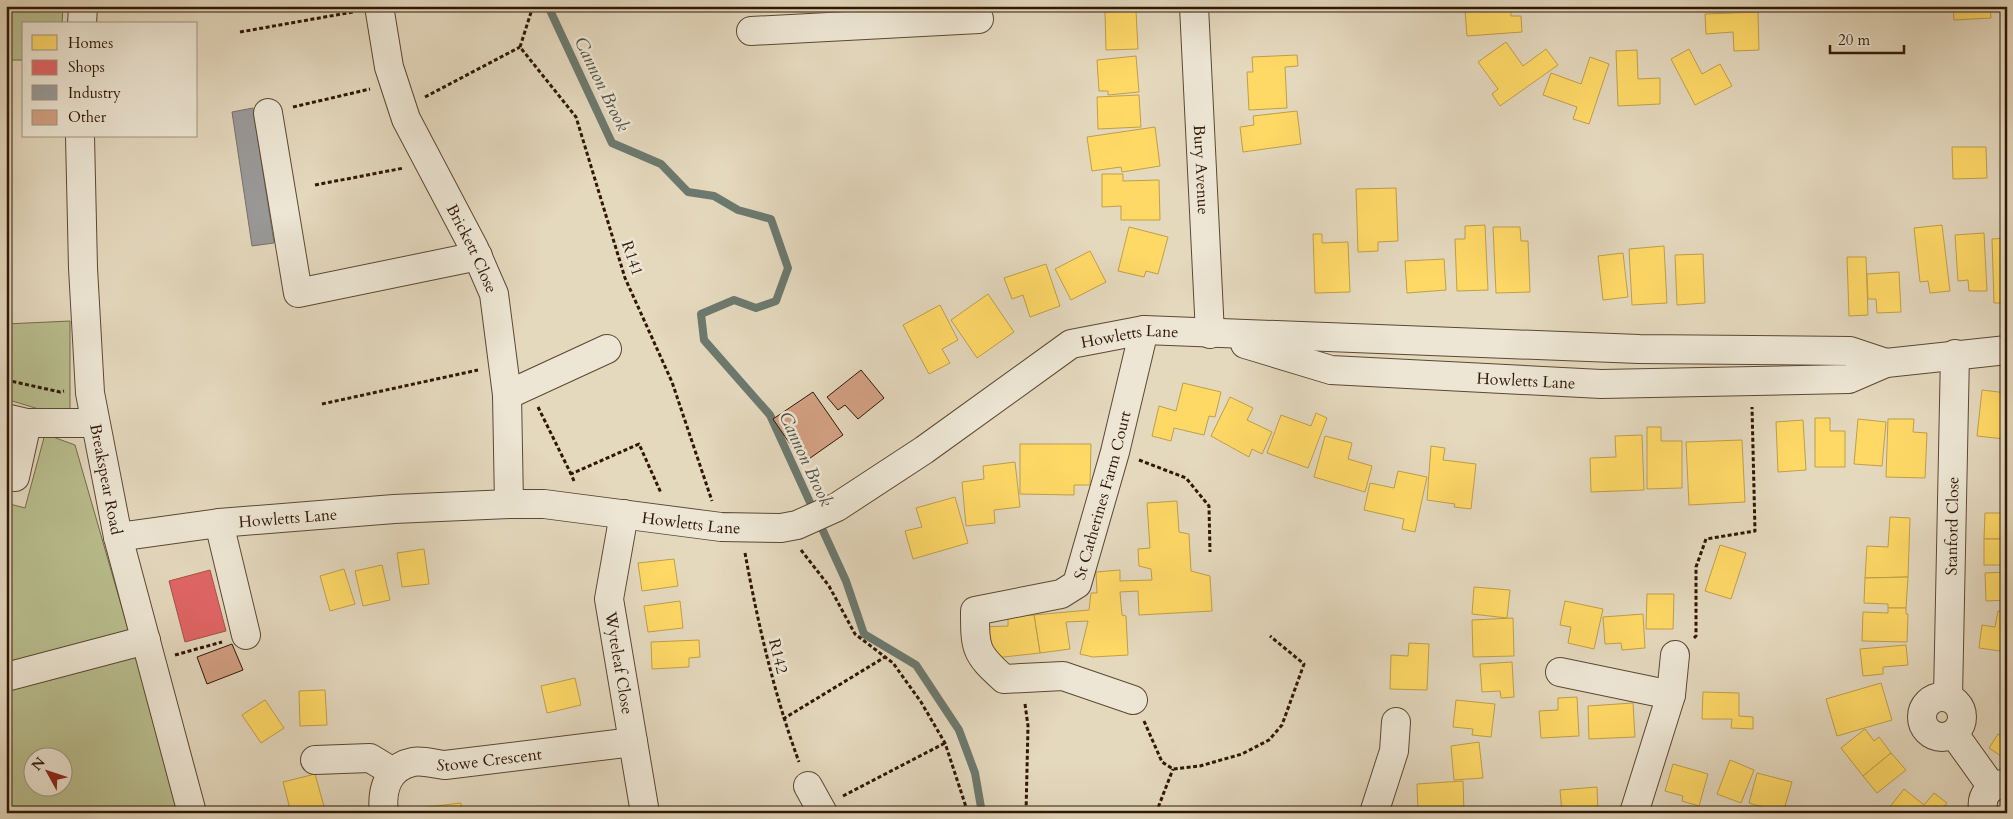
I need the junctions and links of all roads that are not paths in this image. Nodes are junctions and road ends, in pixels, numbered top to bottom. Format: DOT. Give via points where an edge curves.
graph roads {
  1 [pos="84,6"];
  2 [pos="1194,6"];
  3 [pos="379,7"];
  4 [pos="876,15"];
  5 [pos="979,19"];
  6 [pos="82,22"];
  7 [pos="750,31"];
  8 [pos="268,113"];
  9 [pos="80,138"];
  10 [pos="478,256"];
  11 [pos="1144,330"];
  12 [pos="1210,334"];
  13 [pos="607,349"];
  14 [pos="1639,349"];
  15 [pos="2007,350"];
  16 [pos="1955,354"];
  17 [pos="1886,363"];
  18 [pos="1638,384"];
  19 [pos="517,390"];
  20 [pos="16,421"];
  21 [pos="96,423"];
  22 [pos="6,475"];
  23 [pos="509,504"];
  24 [pos="624,514"];
  25 [pos="219,523"];
  26 [pos="118,537"];
  27 [pos="246,635"];
  28 [pos="149,651"];
  29 [pos="1675,655"];
  30 [pos="1560,672"];
  31 [pos="6,677"];
  32 [pos="1671,695"];
  33 [pos="1133,700"];
  34 [pos="1396,722"];
  35 [pos="632,742"];
  36 [pos="315,760"];
  37 [pos="393,772"];
  38 [pos="1999,786"];
  39 [pos="192,813"];
  40 [pos="384,813"];
  41 [pos="645,813"];
  42 [pos="1374,813"];
  43 [pos="1634,813"];
  44 [pos="1984,813"];
  1 -- 6 [label="street"];
  2 -- 12 [label="street, Bury Avenue"];
  3 -- 10 [label="street, Brickett Close" via="394,84 403,109"];
  4 -- 5 [label="street"];
  4 -- 7 [label="street"];
  8 -- 10 [label="street" via="298,293"];
  9 -- 21 [label="street, Breakspear Road" via="83,268 90,393"];
  10 -- 19 [label="street, Brickett Close" via="494,294 503,364"];
  11 -- 12 [label="street, Howletts Lane"];
  11 -- 24 [label="street, Howletts Lane" via="1071,344 924,450 831,510 791,526 730,528"];
  11 -- 33 [label="street, St Catherines Farm Court" via="1115,452 1077,584 1061,594 975,611 974,642 982,660 1004,679 1063,676"];
  12 -- 14 [label="street, Howletts Lane"];
  12 -- 18 [label="street, Howletts Lane" via="1331,370"];
  13 -- 19 [label="street"];
  14 -- 17 [label="street, Howletts Lane" via="1850,351"];
  14 -- 18 [label="street"];
  15 -- 16 [label="street, Howletts Lane"];
  16 -- 17 [label="street, Howletts Lane"];
  16 -- 38 [label="street, Stanford Close" via="1948,698 1934,698 1928,702 1922,720 1924,727 1934,736 1941,738 1954,734"];
  17 -- 18 [label="street, Howletts Lane" via="1849,379"];
  19 -- 23 [label="street, Brickett Close"];
  20 -- 21 [label="street"];
  20 -- 22 [label="street" via="14,477"];
  21 -- 26 [label="street, Breakspear Road"];
  23 -- 24 [label="street, Howletts Lane" via="544,504"];
  23 -- 25 [label="street, Howletts Lane" via="394,509"];
  24 -- 35 [label="street, Wyteleaf Close" via="608,599"];
  25 -- 26 [label="street, Howletts Lane"];
  25 -- 27 [label="street"];
  26 -- 28 [label="street, Breakspear Road"];
  28 -- 31 [label="street"];
  28 -- 39 [label="street, Breakspear Road"];
  29 -- 32 [label="street"];
  30 -- 32 [label="street"];
  32 -- 43 [label="street"];
  34 -- 42 [label="street" via="1394,751"];
  35 -- 37 [label="street, Stowe Crescent" via="444,764 414,762"];
  35 -- 41 [label="street, Wyteleaf Close"];
  36 -- 37 [label="street" via="370,758"];
  37 -- 40 [label="street" via="386,782 382,802"];
  38 -- 44 [label="street, Stanford Close" via="1983,798"];
}
